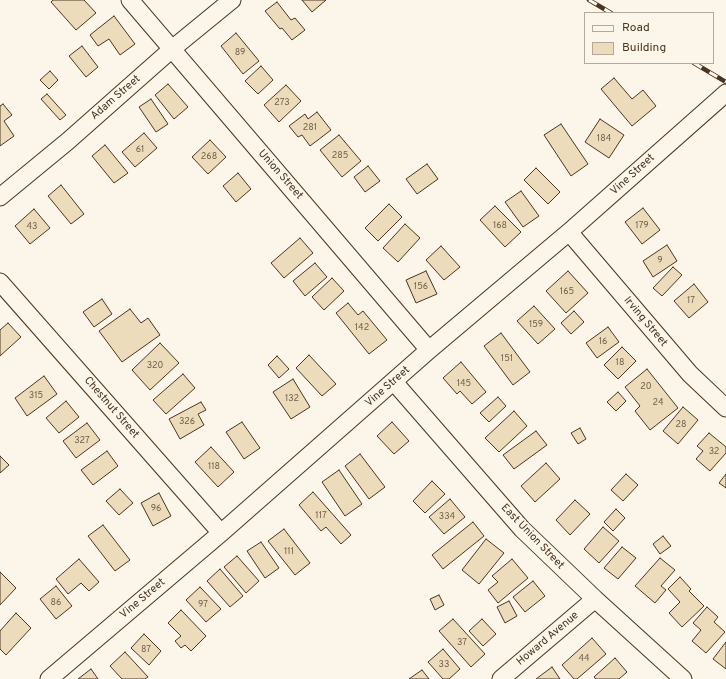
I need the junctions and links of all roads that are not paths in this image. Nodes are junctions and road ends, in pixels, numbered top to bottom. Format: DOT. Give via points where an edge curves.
graph roads {
  1 [pos="130,0"];
  2 [pos="232,0"];
  3 [pos="172,49"];
  4 [pos="726,93"];
  5 [pos="0,197"];
  6 [pos="569,232"];
  7 [pos="0,282"];
  8 [pos="429,350"];
  9 [pos="394,382"];
  10 [pos="726,408"];
  11 [pos="222,533"];
  12 [pos="595,599"];
  13 [pos="49,679"];
  14 [pos="501,679"];
  15 [pos="683,679"];
  1 -- 3 [label="street, Union Street"];
  2 -- 3 [label="street, Adam Street"];
  3 -- 5 [label="street, Adam Street"];
  3 -- 8 [label="street, Union Street"];
  4 -- 6 [label="street, Vine Street"];
  6 -- 8 [label="street, Vine Street"];
  6 -- 10 [label="street, Irving Street" via="690,374"];
  7 -- 11 [label="street, Chestnut Street"];
  8 -- 9 [label="street, Vine Street"];
  9 -- 11 [label="street, Vine Street"];
  9 -- 12 [label="street, East Union Street" via="522,529"];
  11 -- 13 [label="street, Vine Street"];
  12 -- 14 [label="street, Howard Avenue"];
  12 -- 15 [label="street, East Union Street"];
}
